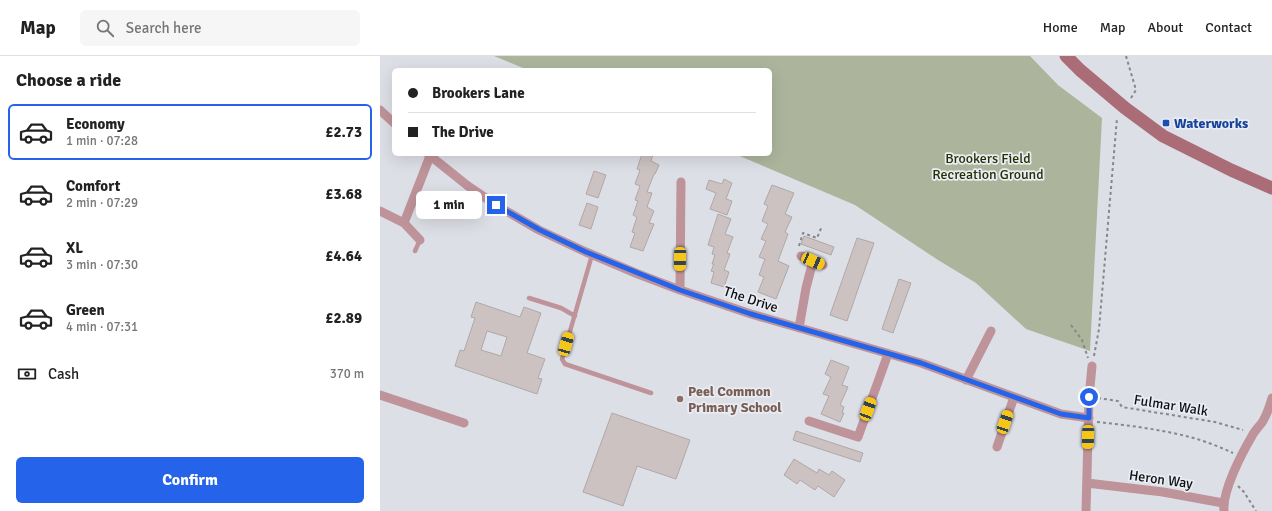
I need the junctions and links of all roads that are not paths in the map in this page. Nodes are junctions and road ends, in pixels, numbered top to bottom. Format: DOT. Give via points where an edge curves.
graph roads {
  1 [pos="1066,56"];
  2 [pos="380,110"];
  3 [pos="392,121"];
  4 [pos="433,156"];
  5 [pos="682,182"];
  6 [pos="1272,188"];
  7 [pos="380,211"];
  8 [pos="404,223"];
  9 [pos="420,240"];
  10 [pos="415,251"];
  11 [pos="592,255"];
  12 [pos="802,256"];
  13 [pos="813,261"];
  14 [pos="823,265"];
  15 [pos="680,290"];
  16 [pos="529,298"];
  17 [pos="575,316"];
  18 [pos="799,328"];
  19 [pos="991,331"];
  20 [pos="888,354"];
  21 [pos="1092,366"];
  22 [pos="966,380"];
  23 [pos="651,393"];
  24 [pos="380,395"];
  25 [pos="1014,397"];
  26 [pos="1272,398"];
  27 [pos="1089,420"];
  28 [pos="809,421"];
  29 [pos="464,423"];
  30 [pos="997,447"];
  31 [pos="1087,483"];
  32 [pos="1223,507"];
  33 [pos="1086,511"];
  1 -- 6 [label="main road" via="1125,108 1163,136"];
  2 -- 3 [label="street"];
  4 -- 8 [label="street"];
  4 -- 11 [label="street, The Drive" via="496,205"];
  5 -- 15 [label="street"];
  7 -- 8 [label="street"];
  8 -- 9 [label="street"];
  9 -- 10 [label="lane"];
  11 -- 15 [label="street, The Drive"];
  11 -- 17 [label="lane"];
  12 -- 13 [label="street"];
  13 -- 14 [label="street"];
  13 -- 18 [label="street"];
  15 -- 18 [label="street, The Drive"];
  16 -- 17 [label="lane" via="561,308"];
  17 -- 23 [label="lane" via="562,359 565,364"];
  18 -- 20 [label="street, The Drive"];
  19 -- 22 [label="street"];
  20 -- 22 [label="street, The Drive"];
  20 -- 28 [label="street" via="858,437"];
  21 -- 27 [label="street"];
  22 -- 25 [label="street, The Drive"];
  24 -- 29 [label="street"];
  25 -- 27 [label="street, The Drive" via="1061,414"];
  25 -- 30 [label="street"];
  26 -- 32 [label="street" via="1264,421 1252,434 1241,456"];
  27 -- 31 [label="street"];
  31 -- 32 [label="street, Heron Way" via="1163,492"];
  31 -- 33 [label="street"];
}
